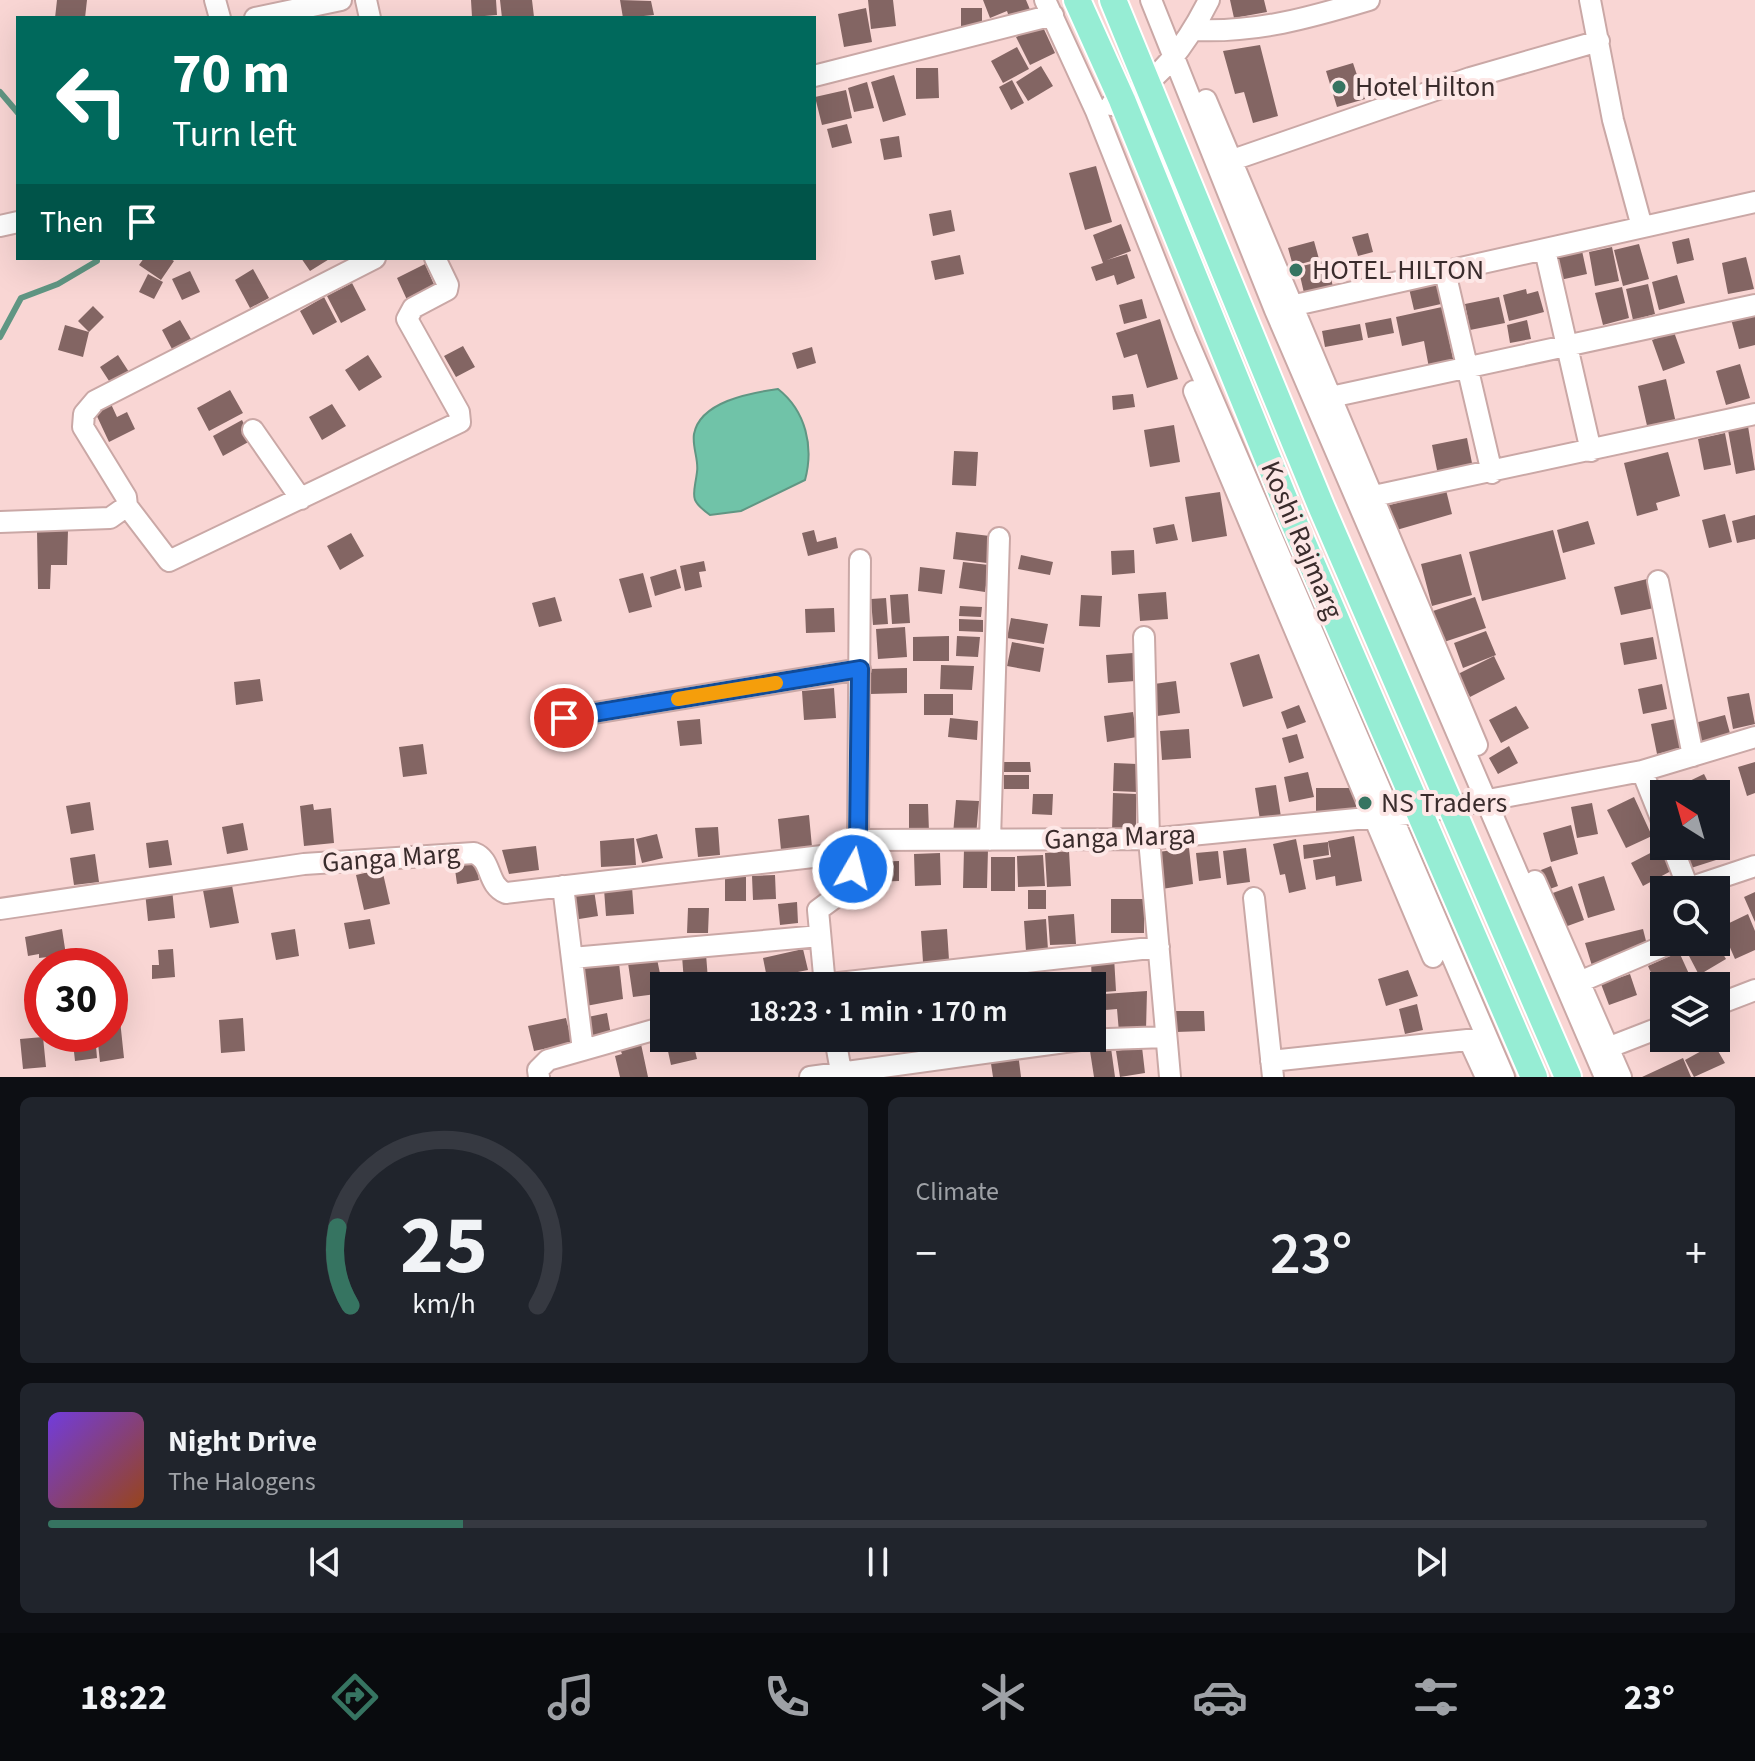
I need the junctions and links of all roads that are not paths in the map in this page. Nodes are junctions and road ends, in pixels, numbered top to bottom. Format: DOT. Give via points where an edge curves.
graph roads {
  1 [pos="341,0"];
  2 [pos="1077,0"];
  3 [pos="1113,0"];
  4 [pos="1151,0"];
  5 [pos="1209,0"];
  6 [pos="1369,0"];
  7 [pos="1590,0"];
  8 [pos="1043,8"];
  9 [pos="265,16"];
  10 [pos="1599,41"];
  11 [pos="1184,43"];
  12 [pos="816,75"];
  13 [pos="1149,84"];
  14 [pos="1073,94"];
  15 [pos="1122,100"];
  16 [pos="1096,111"];
  17 [pos="1225,162"];
  18 [pos="1755,202"];
  19 [pos="1642,227"];
  20 [pos="1545,250"];
  21 [pos="371,260"];
  22 [pos="436,260"];
  23 [pos="1445,272"];
  24 [pos="1150,284"];
  25 [pos="1755,305"];
  26 [pos="1283,308"];
  27 [pos="1567,347"];
  28 [pos="1468,370"];
  29 [pos="1322,398"];
  30 [pos="1755,414"];
  31 [pos="253,430"];
  32 [pos="1591,451"];
  33 [pos="1492,473"];
  34 [pos="301,499"];
  35 [pos="1364,499"];
  36 [pos="127,506"];
  37 [pos="0,522"];
  38 [pos="999,538"];
  39 [pos="860,560"];
  40 [pos="1658,581"];
  41 [pos="1144,637"];
  42 [pos="860,669"];
  43 [pos="564,718"];
  44 [pos="1755,737"];
  45 [pos="1693,756"];
  46 [pos="1642,771"];
  47 [pos="1650,791"];
  48 [pos="1493,800"];
  49 [pos="1451,808"];
  50 [pos="1419,813"];
  51 [pos="1382,816"];
  52 [pos="1149,839"];
  53 [pos="990,840"];
  54 [pos="857,846"];
  55 [pos="1755,866"];
  56 [pos="1726,876"];
  57 [pos="563,886"];
  58 [pos="1254,898"];
  59 [pos="0,909"];
  60 [pos="820,936"];
  61 [pos="1159,947"];
  62 [pos="1650,952"];
  63 [pos="1433,957"];
  64 [pos="572,958"];
  65 [pos="821,972"];
  66 [pos="937,972"];
  67 [pos="1573,985"];
  68 [pos="1755,990"];
  69 [pos="1730,1000"];
  70 [pos="650,1031"];
  71 [pos="1650,1031"];
  72 [pos="1166,1037"];
  73 [pos="1478,1039"];
  74 [pos="583,1050"];
  75 [pos="1602,1050"];
  76 [pos="837,1052"];
  77 [pos="1272,1069"];
  78 [pos="841,1074"];
  79 [pos="539,1077"];
  80 [pos="810,1077"];
  81 [pos="1170,1077"];
  82 [pos="1486,1077"];
  83 [pos="1504,1077"];
  84 [pos="1534,1077"];
  85 [pos="1568,1077"];
  86 [pos="1605,1077"];
  87 [pos="1621,1077"];
  1 -- 9 [label="street"];
  2 -- 15 [label="main road, Koshi Rajmarg"];
  3 -- 13 [label="main road, Koshi Rajmarg"];
  4 -- 11 [label="street"];
  5 -- 11 [label="street"];
  6 -- 11 [label="street" via="1306,19"];
  7 -- 10 [label="street"];
  8 -- 12 [label="street"];
  8 -- 14 [label="street"];
  8 -- 16 [label="street"];
  10 -- 17 [label="street" via="1470,78"];
  10 -- 19 [label="street" via="1613,120"];
  11 -- 13 [label="street"];
  11 -- 17 [label="street"];
  13 -- 15 [label="street"];
  13 -- 49 [label="main road, Koshi Rajmarg" via="1240,313"];
  15 -- 16 [label="street"];
  15 -- 50 [label="main road, Koshi Rajmarg" via="1210,325"];
  16 -- 51 [label="street"];
  17 -- 26 [label="street"];
  18 -- 19 [label="street"];
  19 -- 20 [label="street"];
  20 -- 23 [label="street"];
  20 -- 27 [label="street"];
  21 -- 36 [label="street" via="95,401 84,414 83,427"];
  22 -- 34 [label="street" via="448,288 413,308 407,319 460,422"];
  23 -- 26 [label="street"];
  23 -- 28 [label="street"];
  24 -- 51 [label="street"];
  25 -- 27 [label="street"];
  26 -- 29 [label="street"];
  27 -- 28 [label="street"];
  27 -- 32 [label="street"];
  28 -- 29 [label="street"];
  28 -- 33 [label="street"];
  29 -- 35 [label="street"];
  30 -- 32 [label="street"];
  31 -- 34 [label="street"];
  32 -- 33 [label="street"];
  33 -- 35 [label="street"];
  34 -- 36 [label="street" via="169,561"];
  35 -- 48 [label="street"];
  36 -- 37 [label="street" via="110,518"];
  38 -- 53 [label="street"];
  39 -- 42 [label="street"];
  40 -- 45 [label="street"];
  41 -- 52 [label="street"];
  42 -- 43 [label="street"];
  42 -- 54 [label="street"];
  44 -- 45 [label="street, Ganga Marga"];
  45 -- 46 [label="street, Ganga Marga"];
  46 -- 47 [label="street"];
  46 -- 48 [label="street, Ganga Marga"];
  48 -- 49 [label="street, Ganga Marga"];
  48 -- 67 [label="street"];
  49 -- 50 [label="street, Ganga Marga"];
  49 -- 85 [label="main road, Koshi Rajmarg"];
  50 -- 51 [label="street, Ganga Marga"];
  50 -- 84 [label="main road, Koshi Rajmarg"];
  51 -- 52 [label="street, Ganga Marga"];
  51 -- 63 [label="street"];
  51 -- 73 [label="street"];
  52 -- 53 [label="street, Ganga Marga"];
  52 -- 61 [label="street"];
  53 -- 54 [label="street, Ganga Marga"];
  54 -- 57 [label="street, Ganga Marg"];
  54 -- 60 [label="street" via="849,887 818,910"];
  55 -- 56 [label="street"];
  57 -- 59 [label="street, Ganga Marg" via="506,893 497,889 485,859 474,853 304,864"];
  57 -- 64 [label="street"];
  58 -- 77 [label="street"];
  60 -- 64 [label="street"];
  60 -- 65 [label="street"];
  61 -- 66 [label="street"];
  61 -- 72 [label="street"];
  62 -- 67 [label="street"];
  64 -- 74 [label="street"];
  67 -- 75 [label="street"];
  68 -- 69 [label="street"];
  70 -- 74 [label="street"];
  71 -- 75 [label="street"];
  72 -- 78 [label="street" via="1080,1040"];
  72 -- 81 [label="street"];
  73 -- 77 [label="street"];
  73 -- 82 [label="street"];
  73 -- 83 [label="street"];
  74 -- 79 [label="street" via="548,1060 538,1070"];
  75 -- 86 [label="street"];
  75 -- 87 [label="street"];
  76 -- 78 [label="street"];
  78 -- 80 [label="street"];
}
